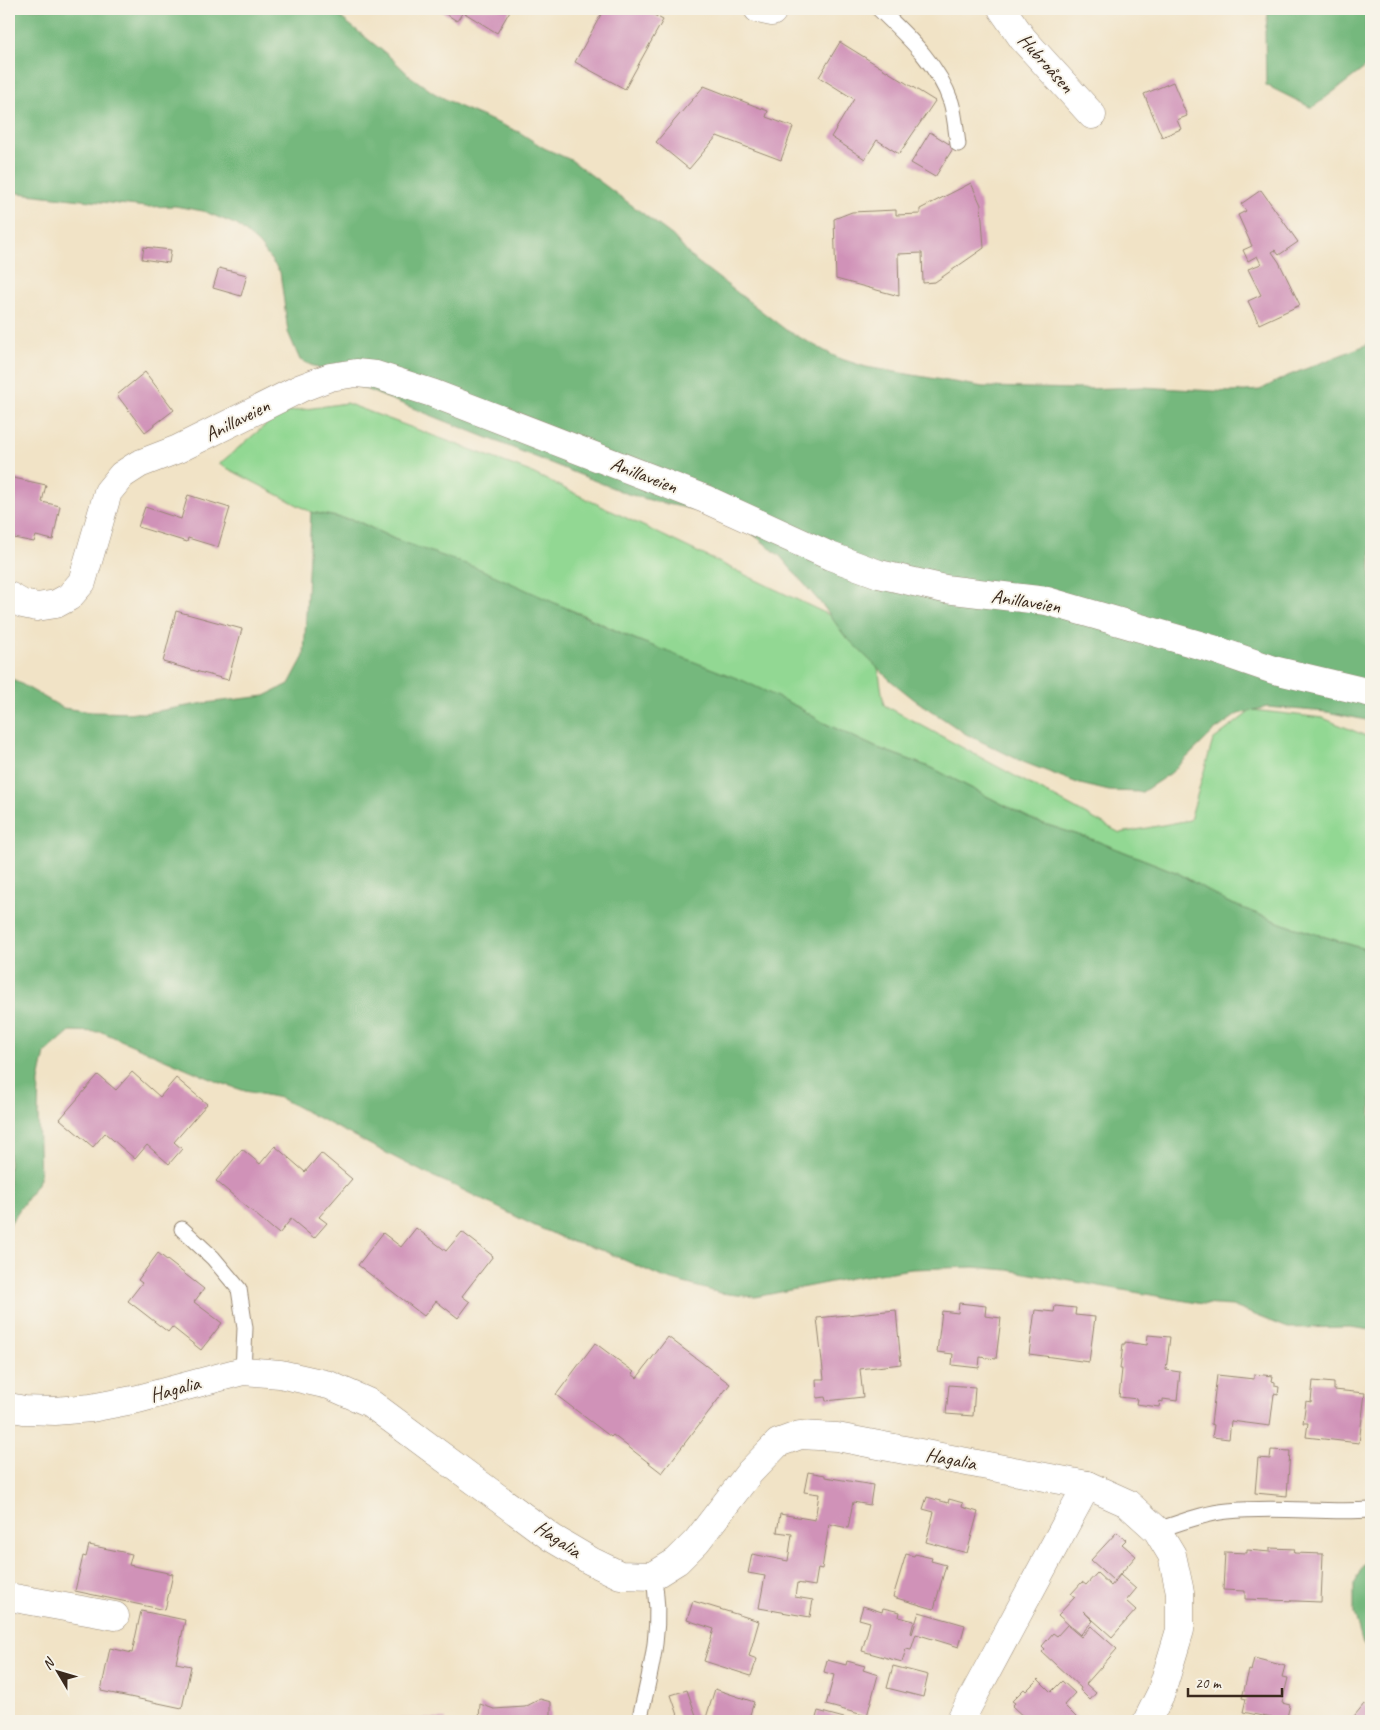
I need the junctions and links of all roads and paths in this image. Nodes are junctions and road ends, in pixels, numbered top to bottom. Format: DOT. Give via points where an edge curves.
graph roads {
  1 [pos="879,9"];
  2 [pos="1002,9"];
  3 [pos="1092,115"];
  4 [pos="958,144"];
  5 [pos="9,596"];
  6 [pos="1371,693"];
  7 [pos="182,1229"];
  8 [pos="243,1371"];
  9 [pos="9,1407"];
  10 [pos="1086,1485"];
  11 [pos="1371,1510"];
  12 [pos="1157,1530"];
  13 [pos="654,1576"];
  14 [pos="9,1597"];
  15 [pos="115,1616"];
  16 [pos="639,1721"];
  17 [pos="960,1721"];
  18 [pos="1148,1721"];
  1 -- 4 [label="lane" via="913,41 937,72 951,103"];
  2 -- 3 [label="street, Hubroåsen" via="1023,39"];
  5 -- 6 [label="street, Anillaveien" via="23,604 38,607 56,604 69,597 82,582 108,492 122,475 139,464 178,449 300,388 330,377 376,374 705,499 830,556 878,574 945,589 1047,601 1274,670"];
  7 -- 8 [label="lane" via="213,1258 239,1289 246,1328"];
  8 -- 9 [label="street, Hagalia" via="91,1408 55,1411"];
  8 -- 13 [label="street, Hagalia" via="280,1374 329,1385 370,1403 552,1538 620,1575"];
  10 -- 12 [label="street, Hagalia" via="1127,1503"];
  10 -- 13 [label="street, Hagalia" via="836,1437 800,1435 778,1443 750,1472 697,1541 677,1561"];
  10 -- 17 [label="street"];
  11 -- 12 [label="lane" via="1226,1511"];
  12 -- 18 [label="street, Hagalia" via="1172,1555 1180,1592 1180,1630 1161,1692"];
  13 -- 16 [label="lane" via="656,1644"];
  14 -- 15 [label="street"];
}
